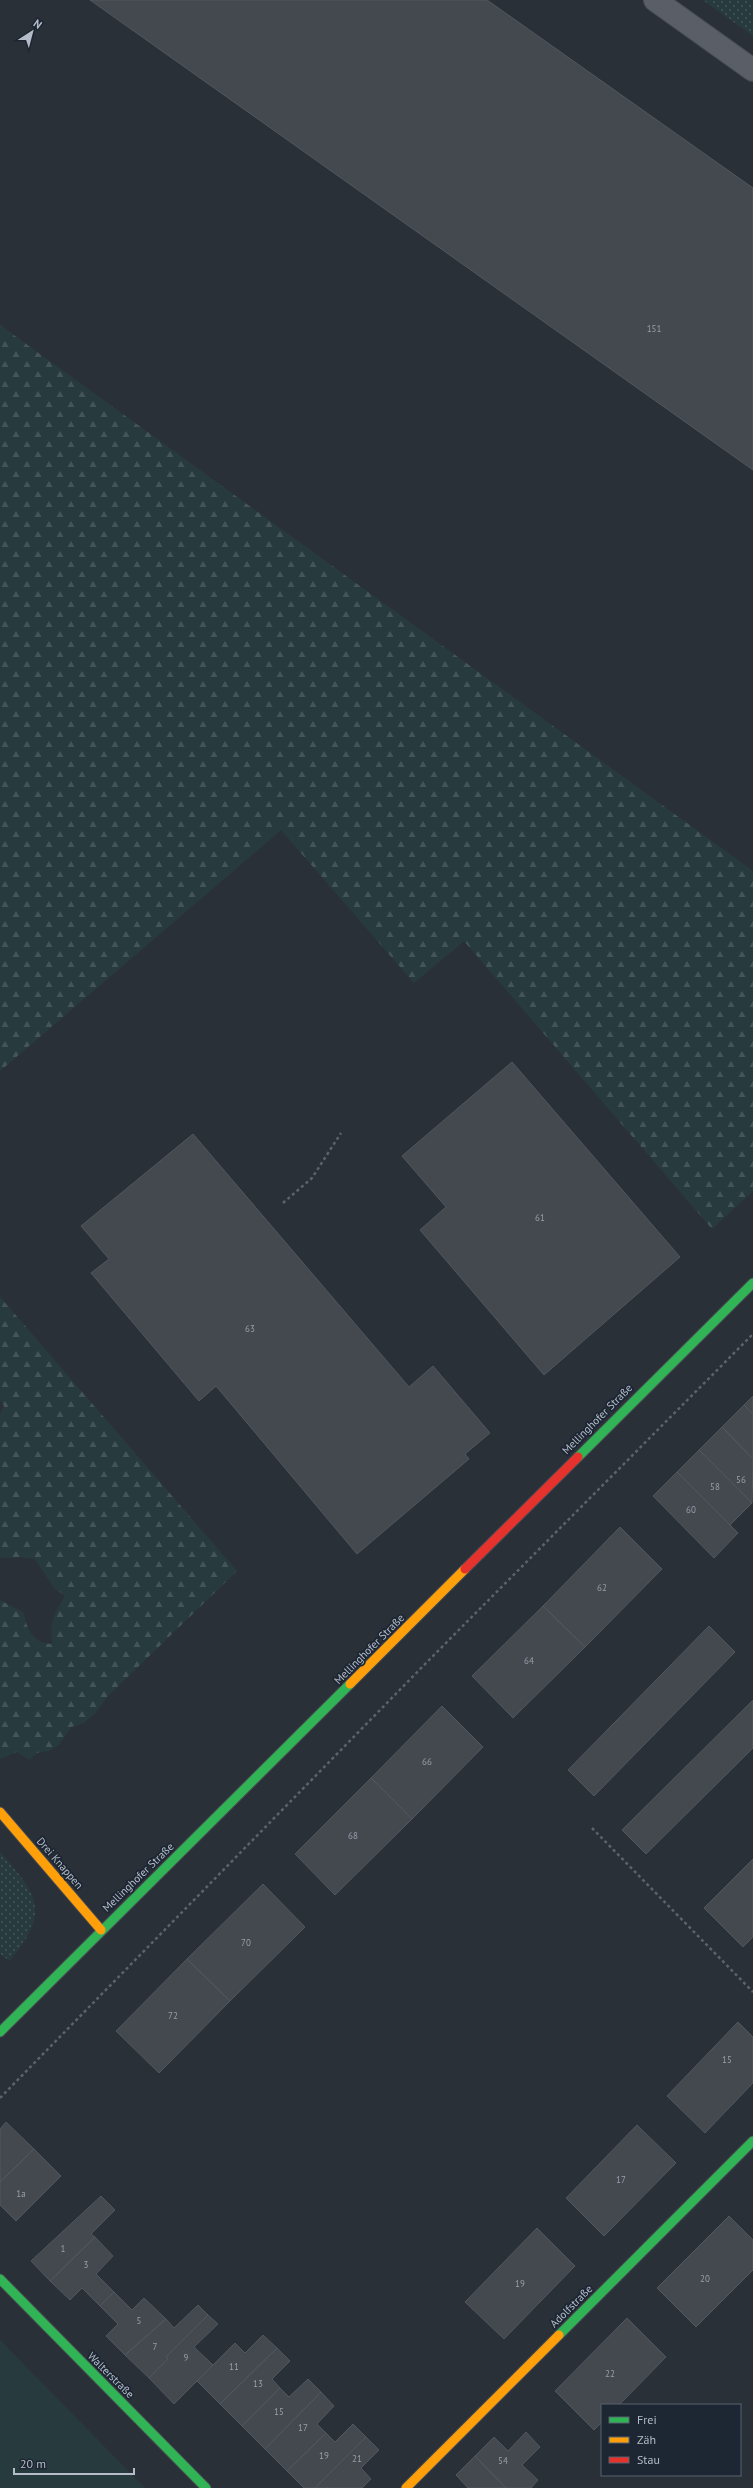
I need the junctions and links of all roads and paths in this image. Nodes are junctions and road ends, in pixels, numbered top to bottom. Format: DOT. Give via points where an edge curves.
graph roads {
  1 [pos="655,0"];
  2 [pos="753,70"];
  3 [pos="341,1132"];
  4 [pos="283,1203"];
  5 [pos="753,1283"];
  6 [pos="753,1334"];
  7 [pos="0,1812"];
  8 [pos="592,1828"];
  9 [pos="101,1930"];
  10 [pos="753,1992"];
  11 [pos="0,2032"];
  12 [pos="0,2098"];
  13 [pos="753,2141"];
  14 [pos="0,2279"];
  15 [pos="206,2488"];
  16 [pos="406,2488"];
  1 -- 2 [label="lane"];
  3 -- 4 [label="path" via="312,1178"];
  5 -- 9 [label="main road, Mellinghofer Straße"];
  6 -- 12 [label="path"];
  7 -- 9 [label="main road, Drei Knappen"];
  8 -- 10 [label="path"];
  9 -- 11 [label="main road, Mellinghofer Straße"];
  13 -- 16 [label="main road, Adolfstraße"];
  14 -- 15 [label="main road, Walterstraße"];
}
